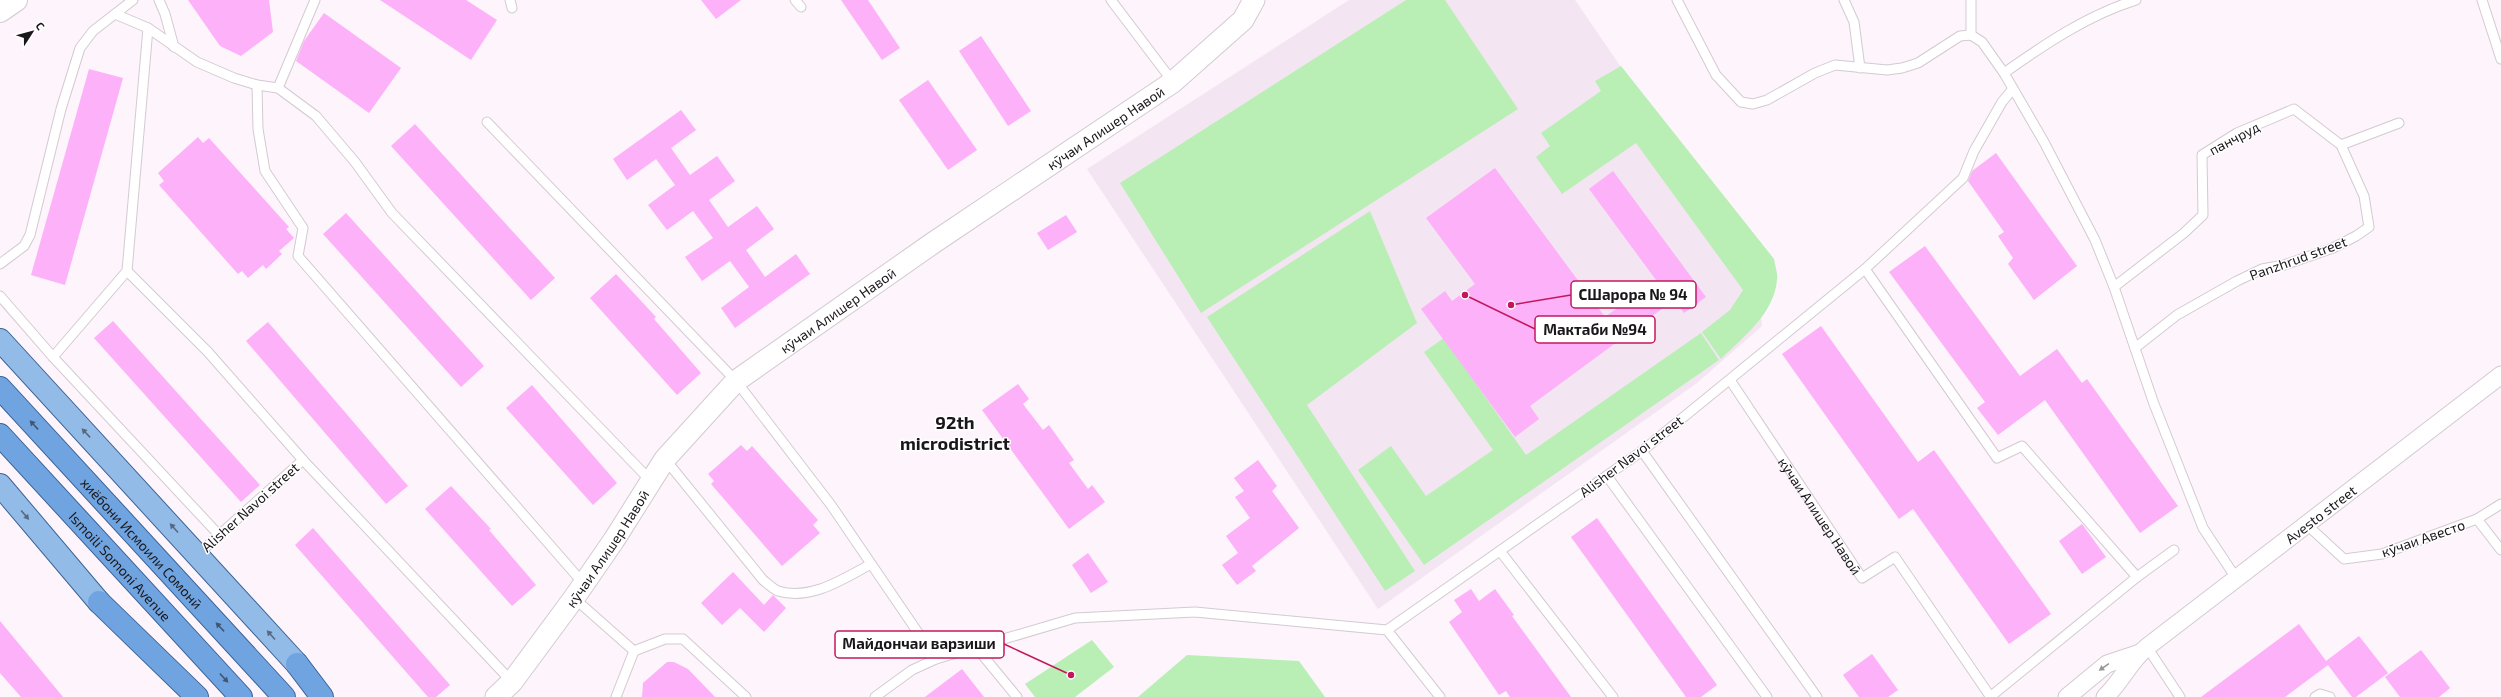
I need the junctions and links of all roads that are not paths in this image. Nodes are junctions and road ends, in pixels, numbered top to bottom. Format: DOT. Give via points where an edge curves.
graph roads {
  1 [pos="16,0"];
  2 [pos="133,0"];
  3 [pos="159,0"];
  4 [pos="315,0"];
  5 [pos="1111,0"];
  6 [pos="1254,0"];
  7 [pos="1677,0"];
  8 [pos="1844,0"];
  9 [pos="1971,0"];
  10 [pos="2136,0"];
  11 [pos="2482,0"];
  12 [pos="0,11"];
  13 [pos="115,14"];
  14 [pos="148,28"];
  15 [pos="1971,35"];
  16 [pos="174,47"];
  17 [pos="2501,59"];
  18 [pos="1860,68"];
  19 [pos="2004,72"];
  20 [pos="1173,82"];
  21 [pos="257,85"];
  22 [pos="278,88"];
  23 [pos="2012,90"];
  24 [pos="487,122"];
  25 [pos="2399,123"];
  26 [pos="2342,145"];
  27 [pos="0,264"];
  28 [pos="1865,268"];
  29 [pos="127,271"];
  30 [pos="2114,287"];
  31 [pos="0,296"];
  32 [pos="0,340"];
  33 [pos="2135,348"];
  34 [pos="53,357"];
  35 [pos="2501,375"];
  36 [pos="1730,380"];
  37 [pos="736,381"];
  38 [pos="0,388"];
  39 [pos="0,435"];
  40 [pos="1642,451"];
  41 [pos="665,459"];
  42 [pos="303,460"];
  43 [pos="1607,476"];
  44 [pos="650,480"];
  45 [pos="0,485"];
  46 [pos="2501,504"];
  47 [pos="2477,519"];
  48 [pos="2306,524"];
  49 [pos="220,536"];
  50 [pos="2174,550"];
  51 [pos="2501,550"];
  52 [pos="1500,551"];
  53 [pos="198,554"];
  54 [pos="871,564"];
  55 [pos="2137,577"];
  56 [pos="2236,578"];
  57 [pos="578,591"];
  58 [pos="99,602"];
  59 [pos="1387,630"];
  60 [pos="975,646"];
  61 [pos="2143,650"];
  62 [pos="634,651"];
  63 [pos="936,659"];
  64 [pos="298,664"];
  65 [pos="512,682"];
  66 [pos="877,696"];
  67 [pos="1990,696"];
  68 [pos="186,697"];
  69 [pos="197,697"];
  70 [pos="241,697"];
  71 [pos="284,697"];
  72 [pos="322,697"];
  73 [pos="328,697"];
  74 [pos="496,697"];
  75 [pos="616,697"];
  76 [pos="746,697"];
  77 [pos="1017,697"];
  78 [pos="1440,697"];
  79 [pos="1613,697"];
  80 [pos="1767,697"];
  81 [pos="1817,697"];
  82 [pos="2067,697"];
  83 [pos="2105,697"];
  84 [pos="2180,697"];
  85 [pos="2315,697"];
  86 [pos="2330,697"];
  1 -- 12 [label="main road"];
  2 -- 13 [label="lane"];
  3 -- 16 [label="lane"];
  4 -- 22 [label="lane"];
  5 -- 20 [label="lane"];
  6 -- 20 [label="street, кӯчаи Алишер Навоӣ" via="1243,20"];
  7 -- 18 [label="lane" via="1716,75 1741,102 1753,104 1766,100 1835,65"];
  8 -- 18 [label="lane" via="1854,22"];
  9 -- 15 [label="lane"];
  10 -- 19 [label="lane" via="2109,8 2040,47"];
  11 -- 17 [label="lane"];
  13 -- 14 [label="lane"];
  13 -- 27 [label="lane" via="93,31 80,48 60,109 30,235 24,246"];
  14 -- 16 [label="lane"];
  14 -- 29 [label="lane"];
  15 -- 18 [label="lane" via="1960,36 1918,63 1902,68"];
  15 -- 19 [label="lane" via="1982,42"];
  16 -- 21 [label="lane" via="197,62"];
  19 -- 23 [label="lane"];
  20 -- 37 [label="street, кӯчаи Алишер Навоӣ" via="933,243"];
  21 -- 22 [label="lane"];
  21 -- 57 [label="lane" via="258,129 265,171 303,228 298,256"];
  22 -- 44 [label="lane" via="316,116 392,213"];
  23 -- 28 [label="lane, Alisher Navoi street" via="2002,102 1974,151 1963,178"];
  23 -- 30 [label="lane" via="2044,142 2094,240"];
  24 -- 37 [label="lane"];
  25 -- 26 [label="lane"];
  26 -- 30 [label="lane, панчруд" via="2294,109 2237,133 2202,155 2203,215 2184,233"];
  26 -- 33 [label="lane, Panzhrud street" via="2364,196 2369,227 2333,248 2284,265 2262,269 2238,281 2177,315"];
  28 -- 36 [label="lane, Alisher Navoi street"];
  28 -- 55 [label="lane" via="1997,458 2022,446"];
  29 -- 34 [label="lane"];
  29 -- 42 [label="lane" via="208,352"];
  30 -- 33 [label="lane"];
  31 -- 34 [label="lane"];
  53 -- 32 [label="main road, one-way"];
  33 -- 56 [label="lane" via="2154,404 2203,528"];
  34 -- 49 [label="lane"];
  35 -- 48 [label="street, Avesto street"];
  36 -- 40 [label="lane, Alisher Navoi street"];
  36 -- 67 [label="lane, кӯчаи Алишер Навоӣ" via="1862,578 1895,557"];
  37 -- 41 [label="street, кӯчаи Алишер Навоӣ"];
  37 -- 54 [label="lane" via="831,505"];
  71 -- 38 [label="highway, хиёбони Исмоили Сомонӣ, one-way"];
  39 -- 70 [label="highway, Ismoili Somoni Avenue, one-way"];
  40 -- 43 [label="lane, Alisher Navoi street"];
  40 -- 81 [label="lane"];
  41 -- 44 [label="street, кӯчаи Алишер Навоӣ"];
  41 -- 54 [label="lane" via="763,580 777,590 814,592"];
  42 -- 49 [label="lane, Alisher Navoi street"];
  42 -- 65 [label="lane"];
  43 -- 52 [label="lane, Alisher Navoi street"];
  43 -- 80 [label="lane"];
  44 -- 57 [label="street, кӯчаи Алишер Навоӣ" via="614,540"];
  45 -- 58 [label="main road, one-way"];
  46 -- 47 [label="lane, кӯчаи Авесто"];
  47 -- 48 [label="lane, кӯчаи Авесто" via="2382,554 2344,559"];
  47 -- 51 [label="lane"];
  48 -- 56 [label="street, Avesto street"];
  49 -- 53 [label="lane, Alisher Navoi street"];
  50 -- 55 [label="lane, кӯчаи Алишер Навоӣ"];
  52 -- 59 [label="lane, Alisher Navoi street"];
  52 -- 79 [label="lane"];
  64 -- 53 [label="main road, one-way"];
  54 -- 63 [label="lane"];
  55 -- 67 [label="lane, кӯчаи Алишер Навоӣ"];
  56 -- 61 [label="street, Avesto street"];
  57 -- 62 [label="lane"];
  57 -- 65 [label="street, кӯчаи Алишер Навоӣ"];
  58 -- 68 [label="street"];
  58 -- 69 [label="highway"];
  59 -- 60 [label="lane" via="1195,612 1075,618"];
  59 -- 78 [label="lane"];
  60 -- 63 [label="lane"];
  60 -- 77 [label="lane"];
  61 -- 82 [label="street, one-way" via="2107,664"];
  61 -- 83 [label="street" via="2118,685"];
  61 -- 84 [label="lane"];
  62 -- 75 [label="lane"];
  62 -- 76 [label="lane" via="665,639 683,639"];
  63 -- 66 [label="lane" via="912,670"];
  64 -- 72 [label="highway"];
  64 -- 73 [label="street"];
  65 -- 74 [label="street, кӯчаи Алишер Навоӣ"];
  85 -- 86 [label="lane" via="2320,694"];
}
